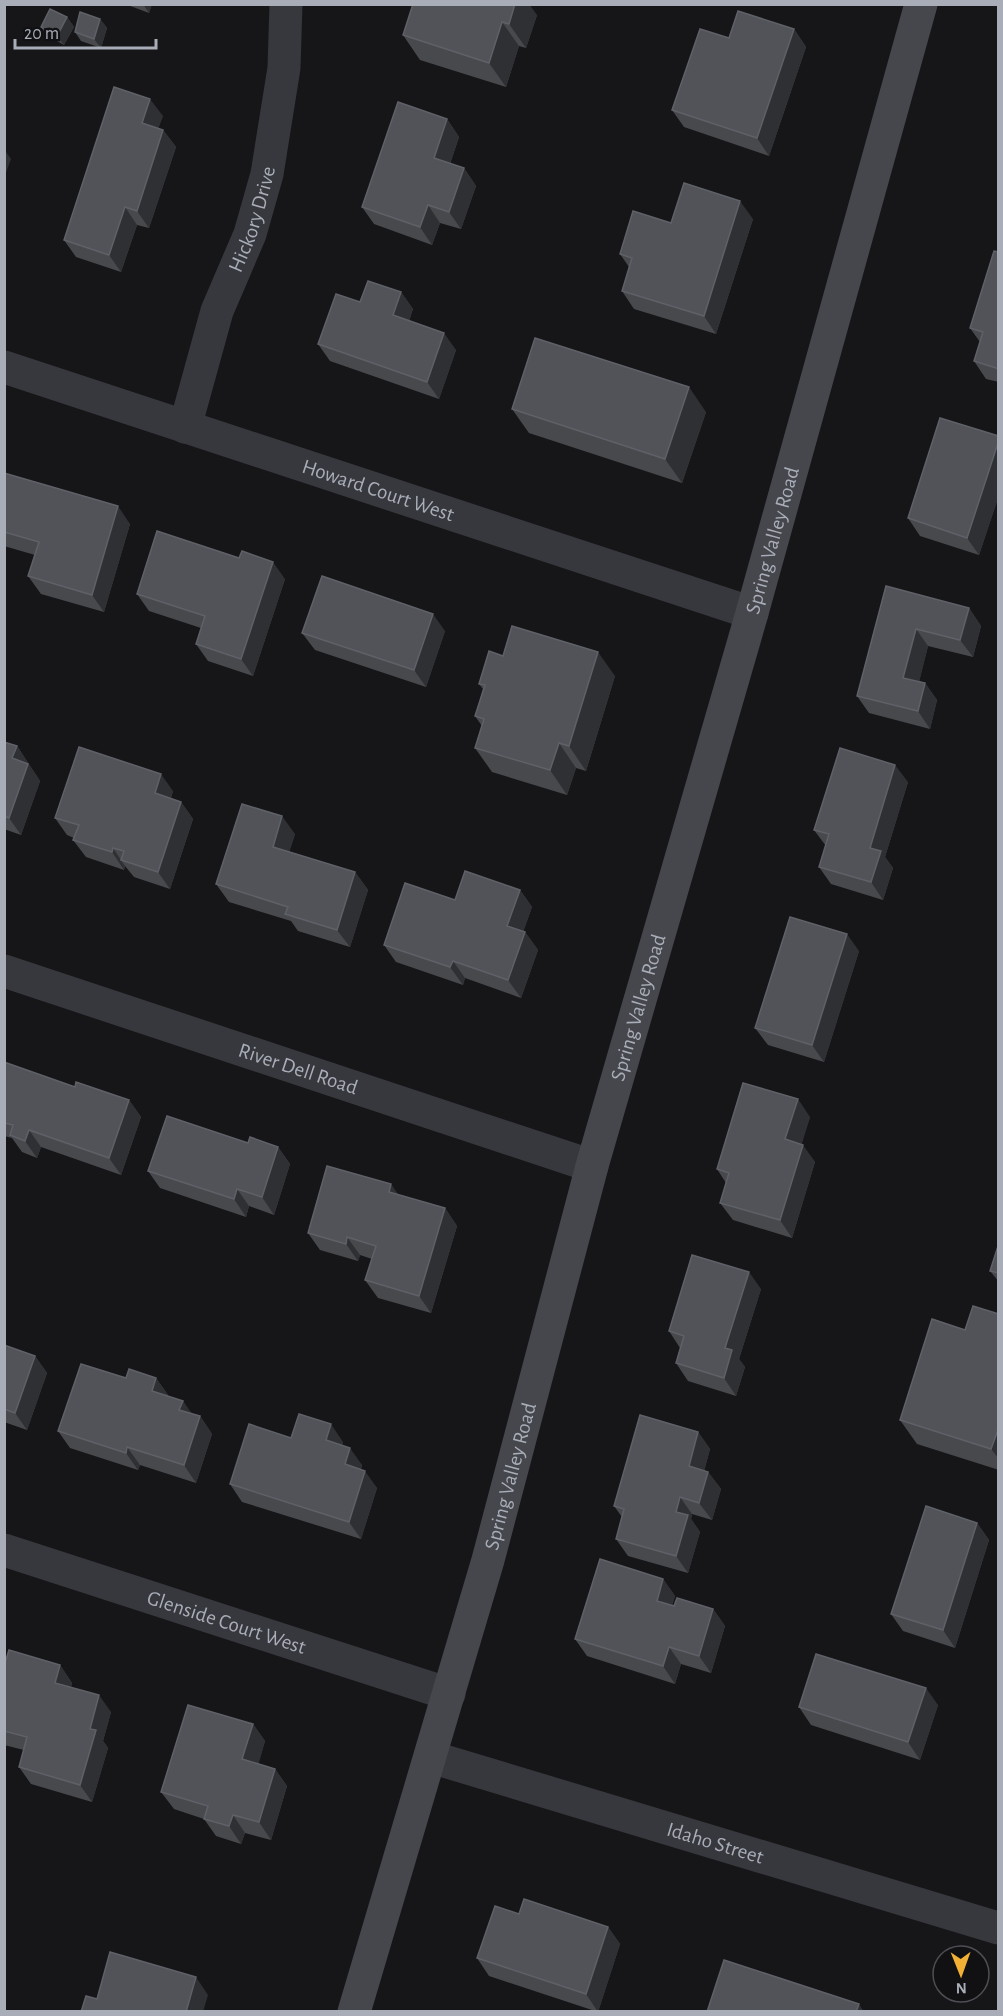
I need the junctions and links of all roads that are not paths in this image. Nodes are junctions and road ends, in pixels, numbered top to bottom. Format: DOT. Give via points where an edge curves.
graph roads {
  1 [pos="286,4"];
  2 [pos="921,4"];
  3 [pos="4,367"];
  4 [pos="185,427"];
  5 [pos="752,613"];
  6 [pos="4,971"];
  7 [pos="592,1166"];
  8 [pos="4,1550"];
  9 [pos="449,1694"];
  10 [pos="431,1757"];
  11 [pos="999,1928"];
  12 [pos="354,2012"];
  1 -- 4 [label="street, Hickory Drive" via="284,68 267,174 250,234 216,311"];
  2 -- 5 [label="street, Spring Valley Road"];
  3 -- 4 [label="street, Howard Court West"];
  4 -- 5 [label="street, Howard Court West"];
  5 -- 7 [label="street, Spring Valley Road"];
  6 -- 7 [label="street, River Dell Road"];
  7 -- 9 [label="street, Spring Valley Road"];
  8 -- 9 [label="street, Glenside Court West"];
  9 -- 10 [label="street, Spring Valley Road"];
  10 -- 11 [label="street, Idaho Street"];
  10 -- 12 [label="street, Spring Valley Road"];
}
